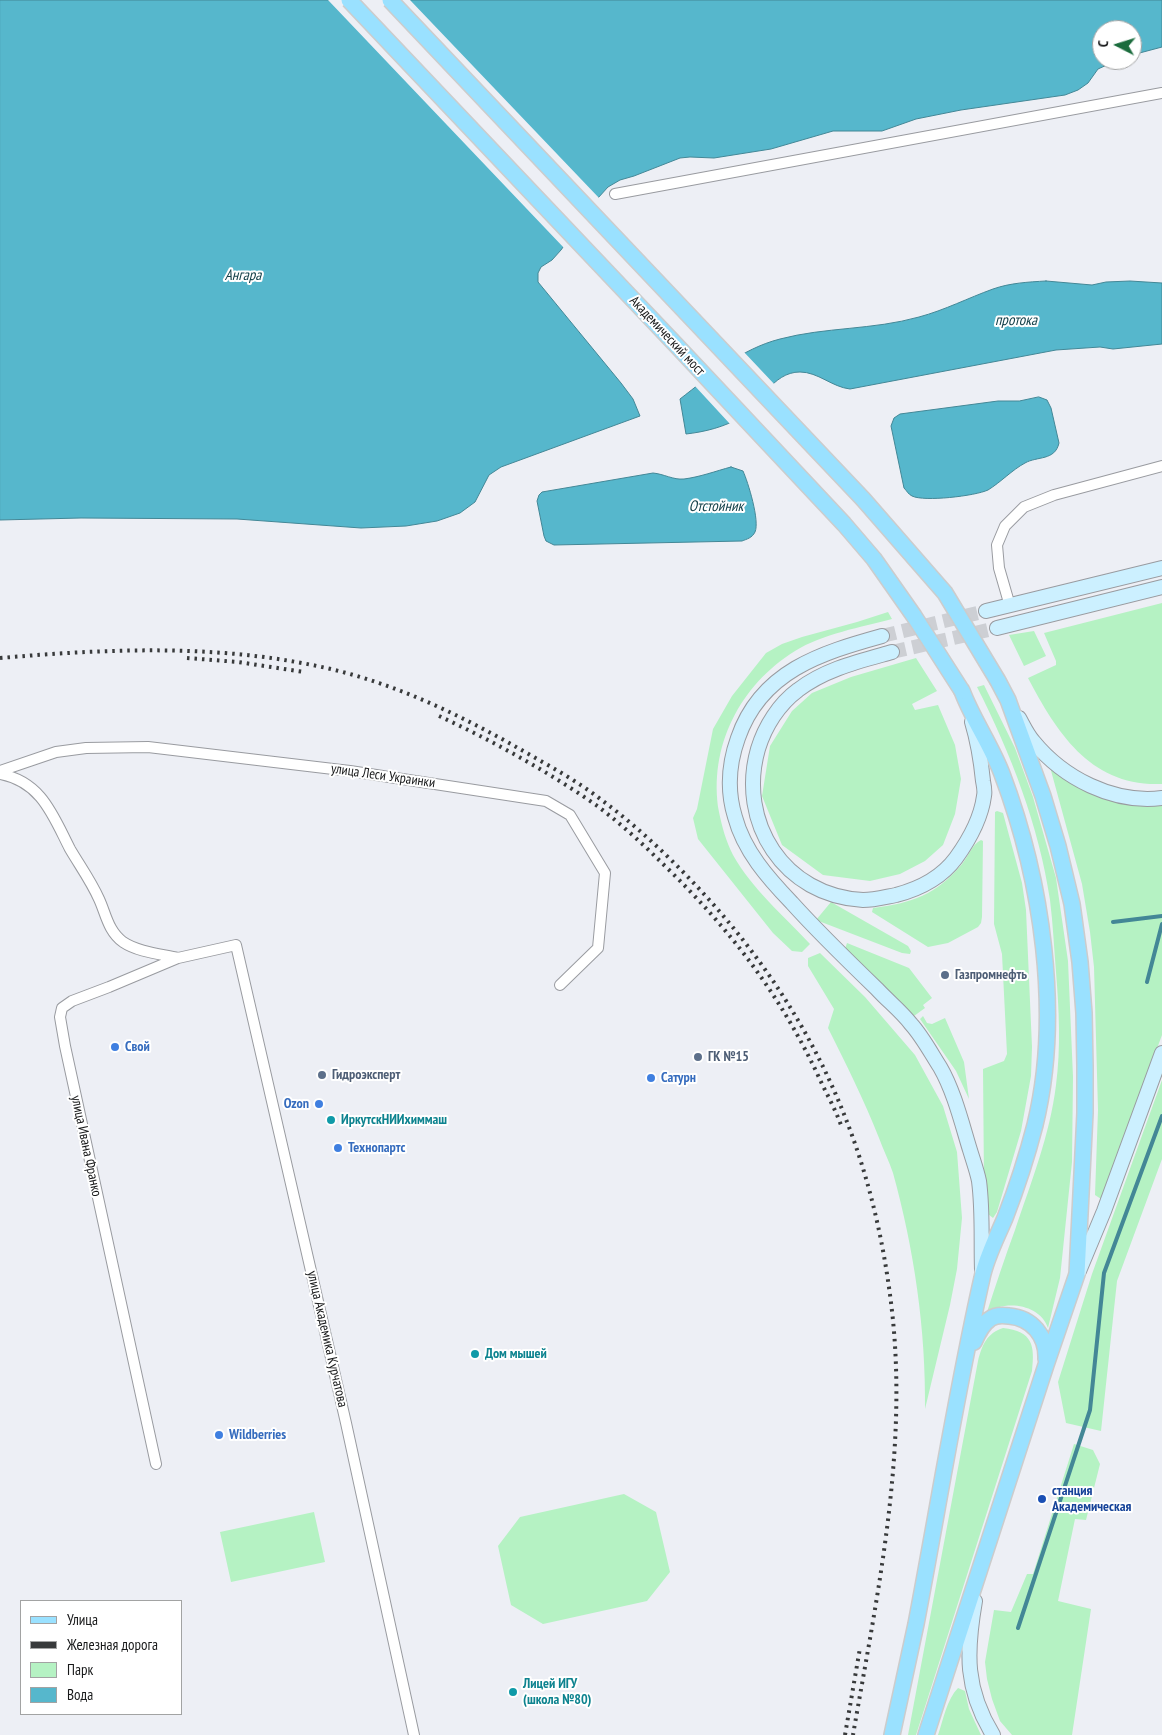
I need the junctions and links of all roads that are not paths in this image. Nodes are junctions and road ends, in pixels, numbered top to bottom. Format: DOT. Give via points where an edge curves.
graph roads {
  1 [pos="348,0"];
  2 [pos="390,0"];
  3 [pos="1162,92"];
  4 [pos="615,194"];
  5 [pos="1162,466"];
  6 [pos="1162,568"];
  7 [pos="1162,587"];
  8 [pos="1010,606"];
  9 [pos="986,611"];
  10 [pos="997,628"];
  11 [pos="882,636"];
  12 [pos="892,652"];
  13 [pos="1008,700"];
  14 [pos="968,709"];
  15 [pos="0,772"];
  16 [pos="1162,798"];
  17 [pos="236,945"];
  18 [pos="178,958"];
  19 [pos="560,985"];
  20 [pos="1162,1053"];
  21 [pos="982,1274"];
  22 [pos="1077,1274"];
  23 [pos="1046,1365"];
  24 [pos="964,1368"];
  25 [pos="156,1464"];
  26 [pos="982,1563"];
  27 [pos="414,1735"];
  28 [pos="892,1735"];
  29 [pos="926,1735"];
  30 [pos="994,1735"];
  1 -- 14 [label="main road, Академический мост, bridge" via="874,558 962,691"];
  2 -- 13 [label="main road, bridge" via="863,499 945,593"];
  3 -- 4 [label="street"];
  5 -- 8 [label="street" via="1054,494 1024,507 1005,526 997,544 998,568"];
  6 -- 8 [label="main road"];
  7 -- 10 [label="main road"];
  8 -- 9 [label="main road"];
  11 -- 21 [label="main road" via="804,662 763,693 749,712 735,748 730,770 732,805 744,840 770,880 912,1024 941,1070 962,1124 978,1179"];
  12 -- 14 [label="main road" via="843,667 805,685 776,712 762,737 753,773 755,808 768,843 793,872 828,892 863,900 917,888 943,872 969,839 984,796 978,744"];
  13 -- 16 [label="main road" via="1031,738 1051,760 1071,775 1099,789 1124,796"];
  13 -- 22 [label="main road" via="1058,846 1072,904 1080,962 1085,1066"];
  14 -- 21 [label="main road, Академический мост" via="1001,771 1023,841 1037,905 1046,992 1046,1056 1036,1122 1020,1176"];
  15 -- 18 [label="street" via="34,789 44,802 90,881 114,934 145,951"];
  15 -- 19 [label="street, улица Леси Украинки" via="56,752 148,747 350,771 546,801 570,815 605,873 598,948"];
  17 -- 18 [label="street, улица Ивана Франко"];
  17 -- 27 [label="street, улица Академика Курчатова"];
  18 -- 25 [label="street, улица Ивана Франко" via="72,1001 62,1008 60,1017"];
  20 -- 22 [label="main road" via="1104,1211"];
  21 -- 24 [label="main road, Академический мост"];
  22 -- 23 [label="main road"];
  23 -- 24 [label="main road" via="1046,1347 1036,1328 1021,1318 1004,1316 993,1317 984,1324"];
  23 -- 26 [label="main road"];
  24 -- 28 [label="main road"];
  26 -- 29 [label="main road"];
  26 -- 30 [label="main road" via="972,1619 969,1664 978,1706"];
}
